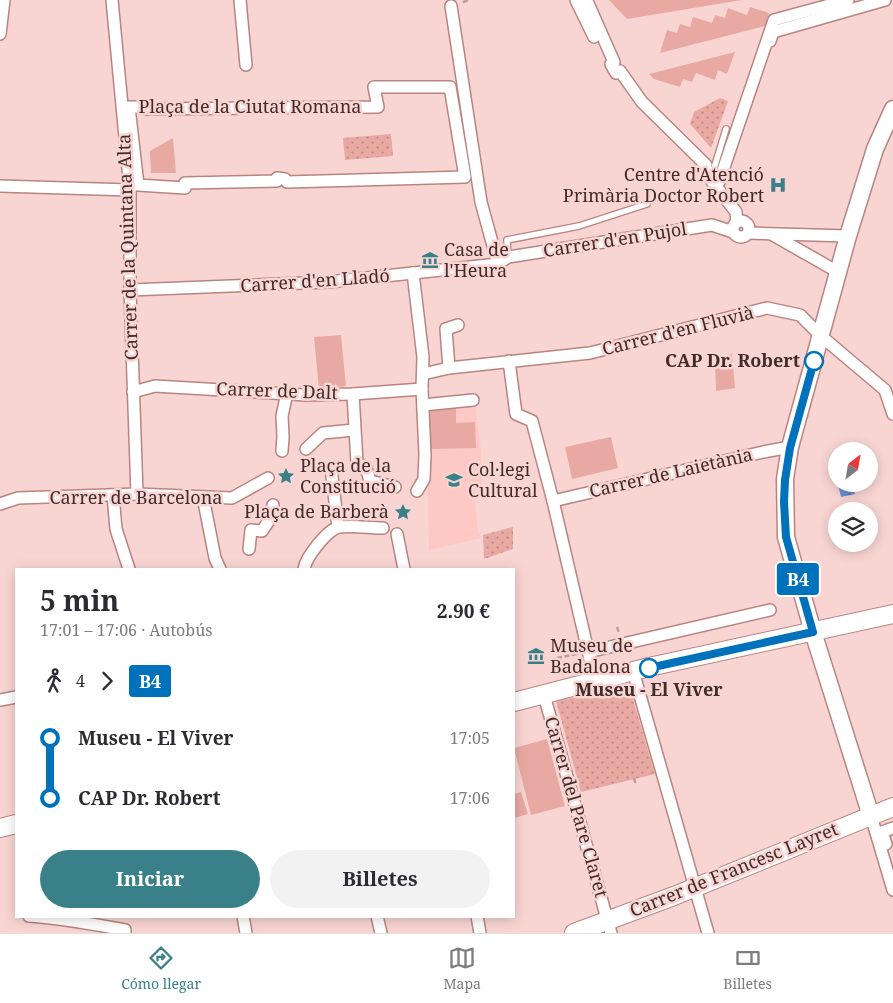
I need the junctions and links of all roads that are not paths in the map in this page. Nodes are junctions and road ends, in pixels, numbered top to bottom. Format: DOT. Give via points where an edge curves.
graph roads {
  1 [pos="4,0"];
  2 [pos="112,0"];
  3 [pos="240,0"];
  4 [pos="576,0"];
  5 [pos="581,0"];
  6 [pos="848,0"];
  7 [pos="885,0"];
  8 [pos="451,6"];
  9 [pos="0,34"];
  10 [pos="246,65"];
  11 [pos="893,109"];
  12 [pos="726,129"];
  13 [pos="711,178"];
  14 [pos="0,186"];
  15 [pos="185,188"];
  16 [pos="719,188"];
  17 [pos="130,190"];
  18 [pos="647,204"];
  19 [pos="735,227"];
  20 [pos="769,233"];
  21 [pos="848,236"];
  22 [pos="508,257"];
  23 [pos="498,264"];
  24 [pos="838,272"];
  25 [pos="414,273"];
  26 [pos="130,290"];
  27 [pos="458,325"];
  28 [pos="821,336"];
  29 [pos="509,361"];
  30 [pos="449,368"];
  31 [pos="423,374"];
  32 [pos="422,389"];
  33 [pos="133,392"];
  34 [pos="287,393"];
  35 [pos="353,394"];
  36 [pos="473,400"];
  37 [pos="423,405"];
  38 [pos="893,414"];
  39 [pos="354,430"];
  40 [pos="790,448"];
  41 [pos="306,449"];
  42 [pos="282,451"];
  43 [pos="331,468"];
  44 [pos="268,478"];
  45 [pos="395,486"];
  46 [pos="417,491"];
  47 [pos="137,494"];
  48 [pos="113,496"];
  49 [pos="203,497"];
  50 [pos="553,501"];
  51 [pos="0,504"];
  52 [pos="272,505"];
  53 [pos="338,528"];
  54 [pos="383,528"];
  55 [pos="397,534"];
  56 [pos="249,549"];
  57 [pos="129,568"];
  58 [pos="220,568"];
  59 [pos="304,568"];
  60 [pos="404,568"];
  61 [pos="770,610"];
  62 [pos="893,614"];
  63 [pos="813,632"];
  64 [pos="588,652"];
  65 [pos="632,672"];
  66 [pos="595,681"];
  67 [pos="544,695"];
  68 [pos="15,697"];
  69 [pos="0,700"];
  70 [pos="515,702"];
  71 [pos="893,807"];
  72 [pos="871,816"];
  73 [pos="15,824"];
  74 [pos="0,828"];
  75 [pos="893,828"];
  76 [pos="893,868"];
  77 [pos="696,886"];
  78 [pos="893,889"];
  79 [pos="56,918"];
  80 [pos="243,918"];
  81 [pos="377,918"];
  82 [pos="476,918"];
  83 [pos="92,926"];
  84 [pos="609,926"];
  85 [pos="125,933"];
  86 [pos="246,933"];
  87 [pos="381,933"];
  88 [pos="480,933"];
  89 [pos="574,933"];
  90 [pos="708,933"];
  1 -- 9 [label="street"];
  2 -- 17 [label="street, Carrer de la Quintana Alta"];
  3 -- 10 [label="street"];
  4 -- 13 [label="street" via="610,70 632,99"];
  5 -- 13 [label="street" via="582,4 587,1 616,73 620,71 642,102 706,165 704,167"];
  6 -- 13 [label="street" via="774,20 719,182"];
  7 -- 16 [label="street" via="822,19 772,29"];
  8 -- 23 [label="street" via="480,202"];
  11 -- 21 [label="street" via="875,149"];
  12 -- 13 [label="lane"];
  13 -- 16 [label="street"];
  14 -- 17 [label="street"];
  15 -- 15 [label="street, Plaça de la Ciutat Romana" via="138,185 129,107 378,107 374,87 450,87 465,177 287,182 285,178 277,178 277,182 185,183"];
  16 -- 19 [label="street" via="736,212"];
  17 -- 26 [label="street, Carrer de la Quintana Alta"];
  18 -- 22 [label="lane" via="579,226 507,240"];
  19 -- 20 [label="street" via="742,221 747,223 748,233"];
  19 -- 22 [label="street, Carrer d'en Pujol" via="712,225"];
  20 -- 21 [label="street"];
  20 -- 24 [label="street"];
  21 -- 24 [label="street"];
  22 -- 23 [label="street, Carrer d'en Pujol"];
  23 -- 25 [label="street, Carrer d'en Lladó"];
  24 -- 28 [label="street"];
  25 -- 26 [label="street, Carrer d'en Lladó" via="328,282"];
  25 -- 31 [label="street"];
  26 -- 33 [label="street, Carrer de la Quintana Alta"];
  27 -- 30 [label="street" via="446,329"];
  28 -- 29 [label="street, Carrer d'en Fluvià" via="800,315 767,308 590,353"];
  28 -- 38 [label="street, Carrer d'en Fluvià" via="884,390"];
  28 -- 40 [label="street"];
  29 -- 30 [label="street, Carrer d'en Fluvià"];
  29 -- 50 [label="street" via="516,414 532,421"];
  30 -- 31 [label="street, Carrer d'en Fluvià"];
  31 -- 32 [label="street"];
  32 -- 35 [label="street, Carrer de Dalt"];
  32 -- 37 [label="street"];
  33 -- 34 [label="street, Carrer de Dalt" via="155,386"];
  33 -- 47 [label="street, Carrer de la Quintana Alta"];
  34 -- 35 [label="street, Carrer de Dalt"];
  34 -- 42 [label="street" via="282,416"];
  35 -- 39 [label="street"];
  36 -- 37 [label="street"];
  37 -- 46 [label="street" via="424,479"];
  39 -- 41 [label="street" via="323,432"];
  39 -- 45 [label="street" via="357,463 366,468 370,481"];
  40 -- 50 [label="street, Carrer de Laietània"];
  40 -- 63 [label="street" via="785,480 786,537"];
  43 -- 53 [label="street"];
  44 -- 49 [label="street, Carrer de Barcelona" via="232,498"];
  47 -- 48 [label="street, Carrer de Barcelona"];
  47 -- 49 [label="street, Carrer de Barcelona"];
  48 -- 51 [label="street, Carrer de Barcelona" via="18,498"];
  48 -- 57 [label="street" via="116,529"];
  49 -- 58 [label="street"];
  50 -- 64 [label="street"];
  52 -- 56 [label="street" via="272,516 262,531 251,530"];
  53 -- 54 [label="street"];
  53 -- 59 [label="street" via="316,546"];
  55 -- 60 [label="street"];
  61 -- 64 [label="street"];
  62 -- 63 [label="main road"];
  63 -- 65 [label="main road"];
  63 -- 72 [label="street"];
  64 -- 66 [label="street"];
  65 -- 66 [label="main road"];
  65 -- 77 [label="street"];
  66 -- 67 [label="main road"];
  67 -- 70 [label="main road"];
  67 -- 84 [label="street, Carrer del Pare Claret"];
  68 -- 69 [label="street"];
  71 -- 72 [label="main road, Carrer de Francesc Layret"];
  72 -- 77 [label="main road, Carrer de Francesc Layret"];
  72 -- 78 [label="street"];
  73 -- 74 [label="main road"];
  75 -- 76 [label="street" via="882,832"];
  77 -- 84 [label="main road, Carrer de Francesc Layret"];
  77 -- 90 [label="street"];
  79 -- 83 [label="street"];
  80 -- 86 [label="street"];
  81 -- 87 [label="street"];
  82 -- 88 [label="street"];
  83 -- 85 [label="street" via="125,930"];
  84 -- 89 [label="main road, Carrer de Francesc Layret"];
}
